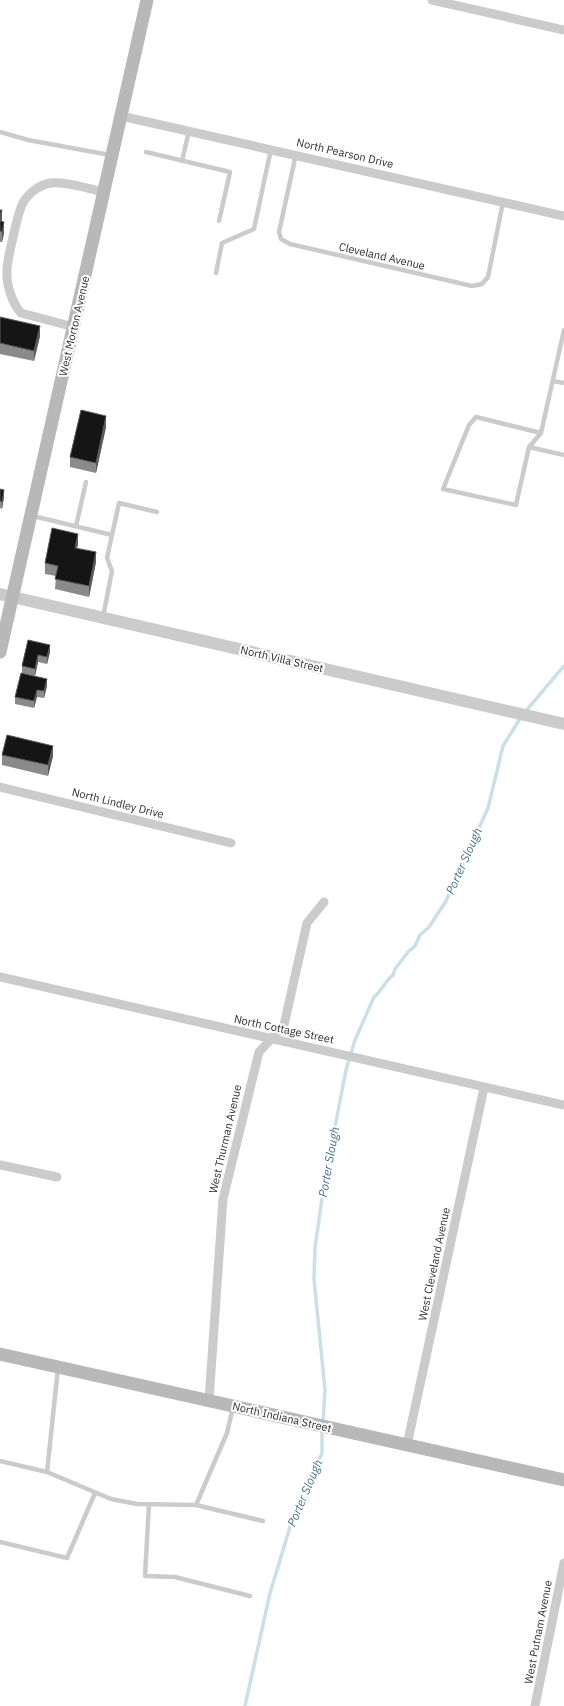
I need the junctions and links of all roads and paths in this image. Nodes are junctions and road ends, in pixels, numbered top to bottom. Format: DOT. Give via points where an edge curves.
graph roads {
  1 [pos="147,0"];
  2 [pos="432,0"];
  3 [pos="564,30"];
  4 [pos="121,116"];
  5 [pos="190,131"];
  6 [pos="0,132"];
  7 [pos="271,149"];
  8 [pos="146,152"];
  9 [pos="296,154"];
  10 [pos="112,155"];
  11 [pos="182,160"];
  12 [pos="104,192"];
  13 [pos="503,202"];
  14 [pos="564,216"];
  15 [pos="219,221"];
  16 [pos="4,264"];
  17 [pos="216,273"];
  18 [pos="74,327"];
  19 [pos="564,330"];
  20 [pos="553,381"];
  21 [pos="564,383"];
  22 [pos="541,433"];
  23 [pos="530,447"];
  24 [pos="564,455"];
  25 [pos="86,482"];
  26 [pos="157,512"];
  27 [pos="31,516"];
  28 [pos="76,526"];
  29 [pos="112,535"];
  30 [pos="6,595"];
  31 [pos="103,617"];
  32 [pos="0,652"];
  33 [pos="564,724"];
  34 [pos="0,787"];
  35 [pos="231,843"];
  36 [pos="324,902"];
  37 [pos="0,977"];
  38 [pos="271,1040"];
  39 [pos="484,1088"];
  40 [pos="564,1105"];
  41 [pos="0,1165"];
  42 [pos="57,1177"];
  43 [pos="0,1354"];
  44 [pos="58,1367"];
  45 [pos="209,1400"];
  46 [pos="234,1406"];
  47 [pos="407,1445"];
  48 [pos="0,1461"];
  49 [pos="47,1472"];
  50 [pos="564,1480"];
  51 [pos="95,1493"];
  52 [pos="149,1504"];
  53 [pos="196,1505"];
  54 [pos="263,1520"];
  55 [pos="0,1542"];
  56 [pos="564,1563"];
  57 [pos="250,1596"];
  58 [pos="535,1706"];
  1 -- 4 [label="main road, West Morton Avenue"];
  2 -- 3 [label="street"];
  4 -- 5 [label="street, North Pearson Drive"];
  4 -- 10 [label="main road, West Morton Avenue"];
  5 -- 7 [label="street, North Pearson Drive"];
  5 -- 11 [label="lane"];
  6 -- 10 [label="lane" via="28,140"];
  7 -- 9 [label="street, North Pearson Drive"];
  7 -- 17 [label="lane" via="254,229 222,243"];
  8 -- 11 [label="lane"];
  9 -- 13 [label="street, North Pearson Drive"];
  9 -- 13 [label="lane, Cleveland Avenue" via="279,232 281,238 290,244 472,286 482,284 488,277"];
  10 -- 12 [label="main road, West Morton Avenue"];
  11 -- 15 [label="lane" via="230,172"];
  12 -- 16 [label="street" via="49,183 31,192 22,205"];
  12 -- 18 [label="main road, West Morton Avenue"];
  13 -- 14 [label="street, North Pearson Drive"];
  16 -- 18 [label="street" via="8,283 20,313"];
  18 -- 27 [label="main road, West Morton Avenue"];
  19 -- 20 [label="lane"];
  20 -- 21 [label="lane"];
  20 -- 22 [label="lane"];
  22 -- 23 [label="lane"];
  22 -- 23 [label="lane" via="476,417 469,425 443,489 516,505"];
  23 -- 24 [label="lane"];
  25 -- 28 [label="lane"];
  26 -- 29 [label="lane" via="119,503"];
  27 -- 28 [label="lane"];
  27 -- 30 [label="main road, West Morton Avenue"];
  28 -- 29 [label="lane"];
  29 -- 31 [label="lane" via="107,558 112,571"];
  30 -- 31 [label="street, North Villa Street"];
  30 -- 32 [label="main road, West Morton Avenue"];
  31 -- 33 [label="street, North Villa Street"];
  34 -- 35 [label="street, North Lindley Drive"];
  36 -- 38 [label="street, West Thurman Avenue" via="307,923 284,1024"];
  37 -- 38 [label="street, North Cottage Street"];
  38 -- 39 [label="street, North Cottage Street" via="364,1058"];
  38 -- 45 [label="street, West Thurman Avenue" via="258,1052 223,1199"];
  39 -- 40 [label="street, North Cottage Street"];
  39 -- 47 [label="street, West Cleveland Avenue"];
  41 -- 42 [label="street"];
  43 -- 44 [label="main road, North Indiana Street"];
  44 -- 45 [label="main road, North Indiana Street"];
  44 -- 49 [label="lane"];
  45 -- 46 [label="main road, North Indiana Street"];
  46 -- 47 [label="main road, North Indiana Street"];
  46 -- 53 [label="lane" via="227,1433"];
  47 -- 50 [label="main road, North Indiana Street"];
  48 -- 49 [label="lane"];
  49 -- 51 [label="lane" via="83,1485"];
  51 -- 52 [label="lane" via="111,1499"];
  51 -- 55 [label="lane" via="67,1558"];
  52 -- 53 [label="lane"];
  52 -- 57 [label="lane" via="145,1576 175,1577"];
  53 -- 54 [label="lane"];
  56 -- 58 [label="street, West Putnam Avenue"];
}
